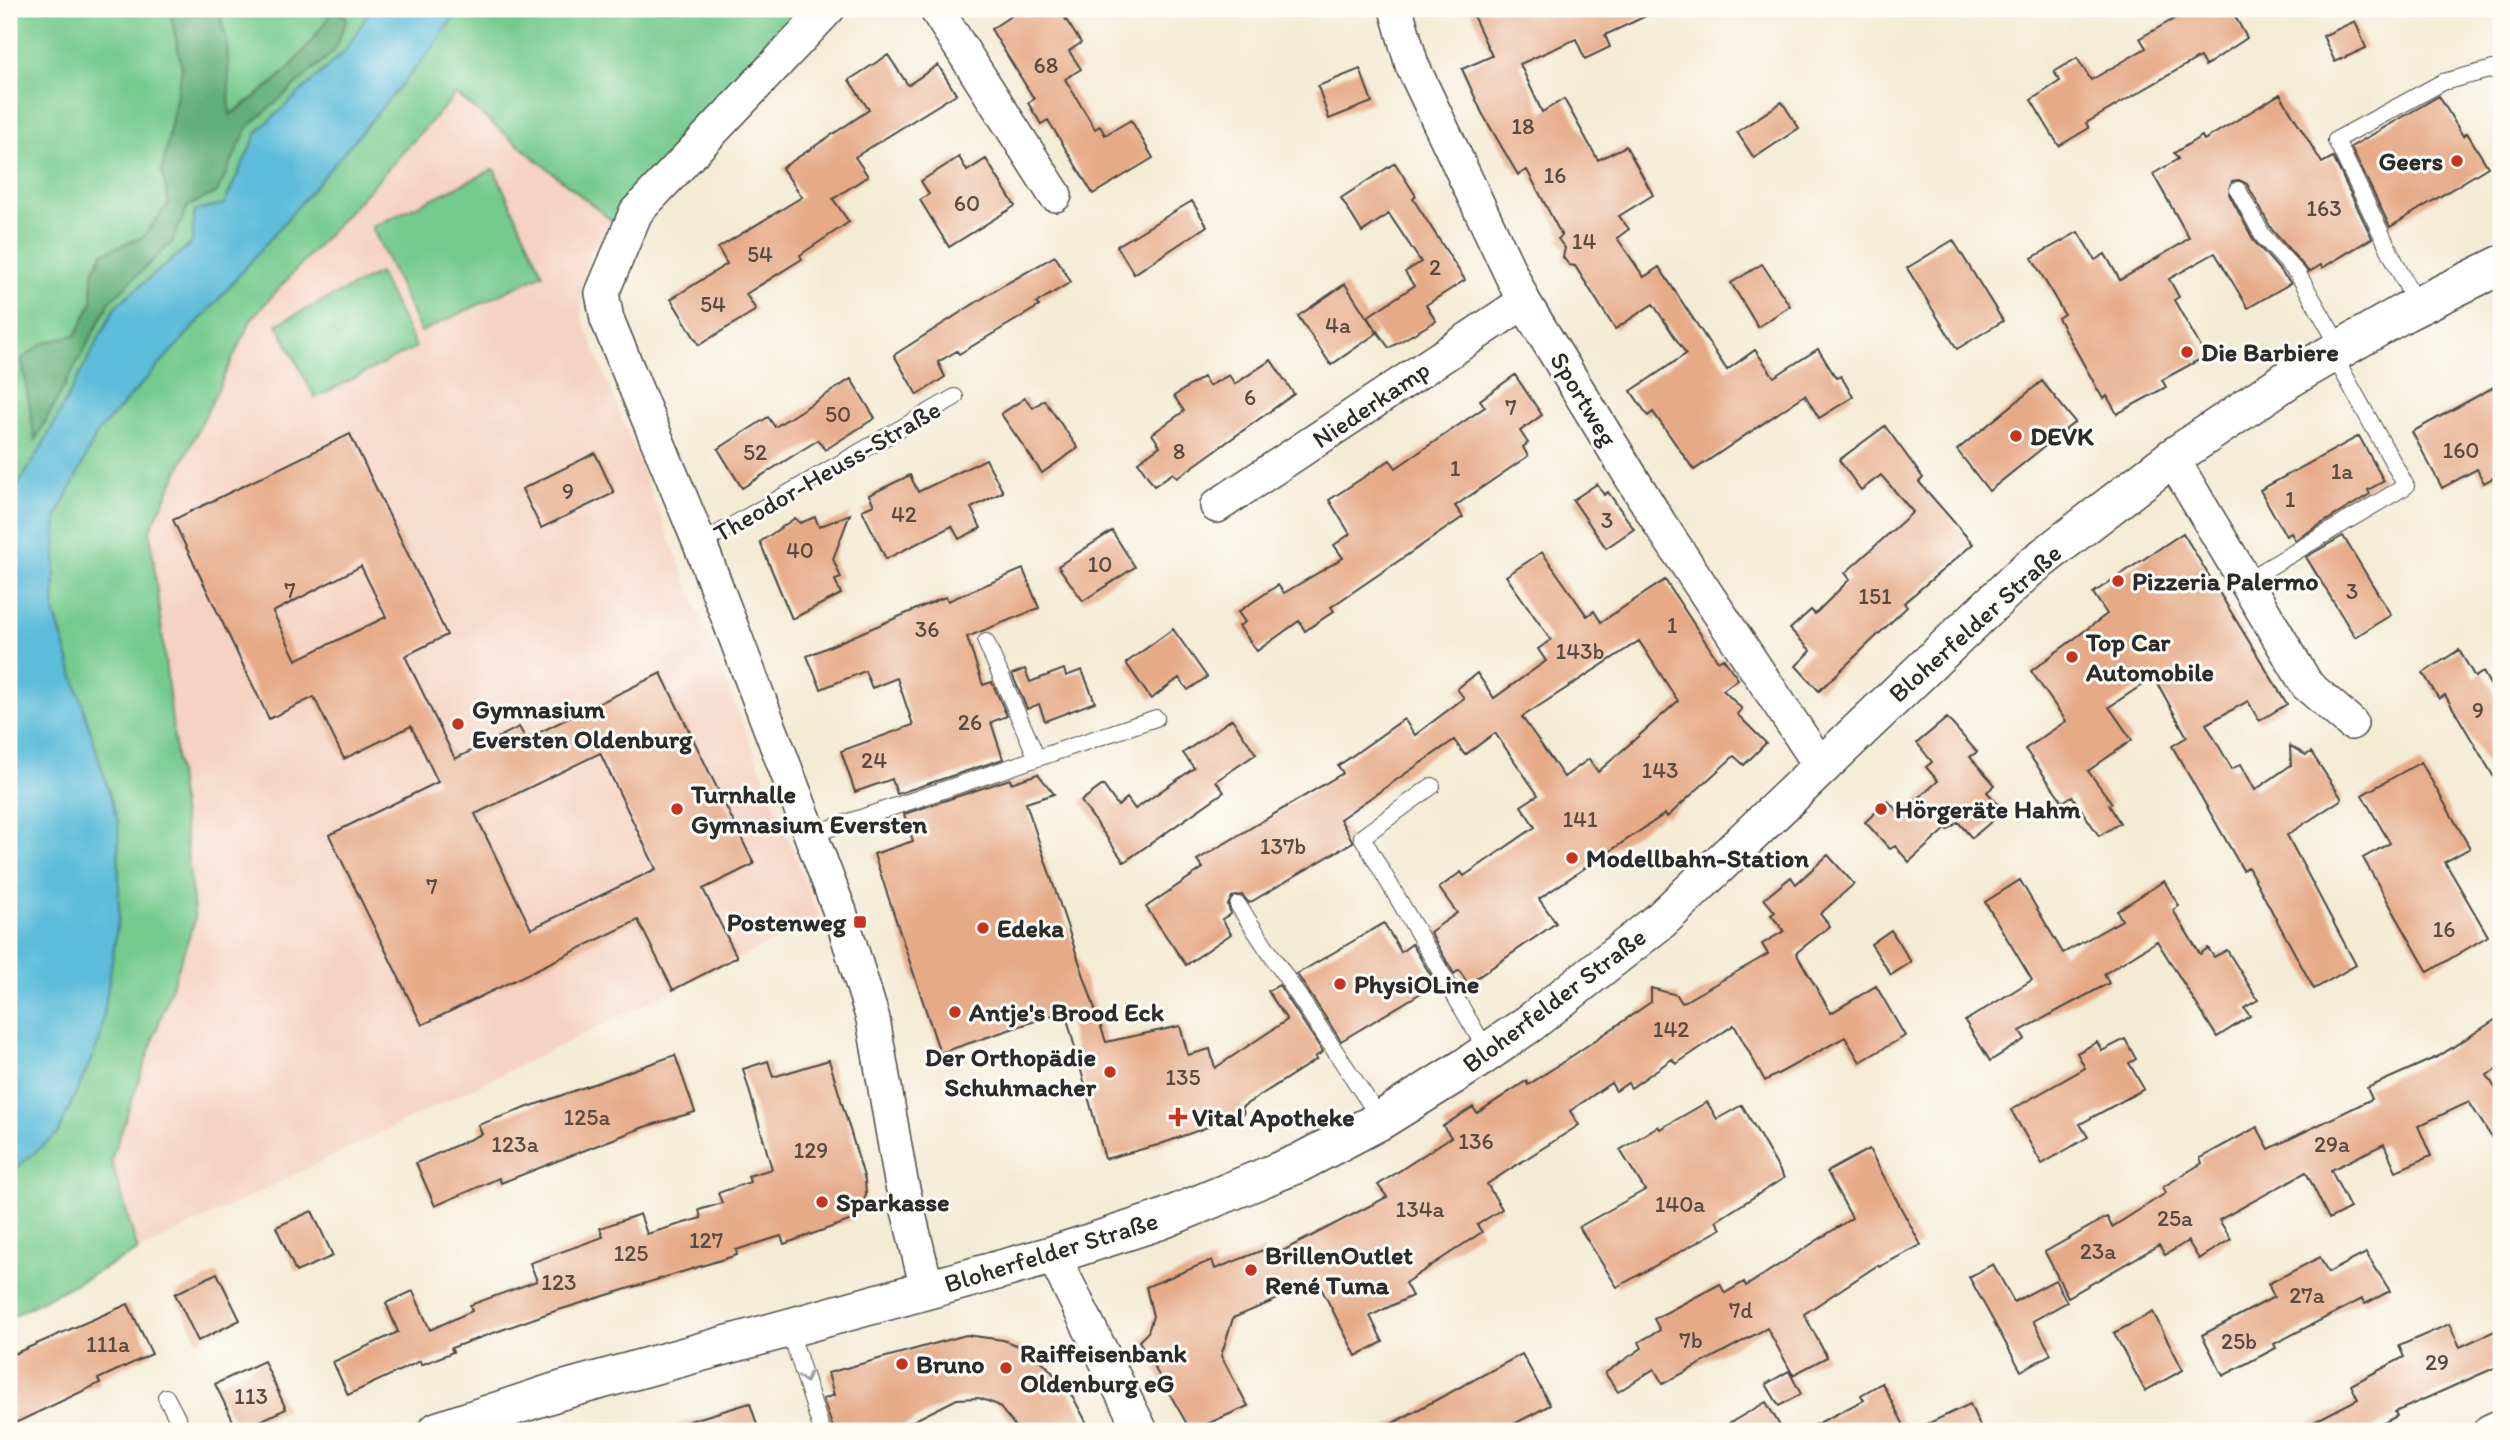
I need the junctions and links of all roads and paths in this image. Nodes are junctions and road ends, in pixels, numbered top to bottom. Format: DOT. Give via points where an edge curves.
graph roads {
  1 [pos="828,9"];
  2 [pos="936,9"];
  3 [pos="1396,9"];
  4 [pos="2501,67"];
  5 [pos="2238,190"];
  6 [pos="1055,195"];
  7 [pos="2501,265"];
  8 [pos="1524,302"];
  9 [pos="2417,307"];
  10 [pos="2337,351"];
  11 [pos="955,397"];
  12 [pos="2172,458"];
  13 [pos="1217,506"];
  14 [pos="700,544"];
  15 [pos="2246,582"];
  16 [pos="986,642"];
  17 [pos="1156,718"];
  18 [pos="2351,723"];
  19 [pos="1037,758"];
  20 [pos="1820,765"];
  21 [pos="1432,786"];
  22 [pos="813,834"];
  23 [pos="1238,905"];
  24 [pos="1488,1051"];
  25 [pos="1381,1120"];
  26 [pos="1053,1255"];
  27 [pos="927,1289"];
  28 [pos="788,1326"];
  29 [pos="166,1397"];
  30 [pos="2501,1426"];
  31 [pos="184,1431"];
  32 [pos="438,1431"];
  33 [pos="821,1431"];
  34 [pos="1141,1431"];
  35 [pos="2490,1431"];
  1 -- 14 [label="street, Theodor-Heuss-Straße" via="636,212 602,293 607,320"];
  2 -- 6 [label="street"];
  3 -- 8 [label="street, Sportweg" via="1412,65"];
  4 -- 9 [label="lane" via="2442,82 2336,140"];
  5 -- 10 [label="lane" via="2263,236 2298,274"];
  7 -- 9 [label="street, Bloherfelder Straße"];
  8 -- 13 [label="street, Niederkamp"];
  8 -- 20 [label="street, Sportweg" via="1660,524"];
  9 -- 10 [label="street, Bloherfelder Straße"];
  10 -- 12 [label="street, Bloherfelder Straße"];
  10 -- 15 [label="lane" via="2406,486"];
  11 -- 14 [label="lane, Theodor-Heuss-Straße"];
  12 -- 15 [label="street"];
  12 -- 20 [label="street, Bloherfelder Straße" via="2027,570"];
  14 -- 22 [label="street, Theodor-Heuss-Straße"];
  15 -- 18 [label="street" via="2307,685"];
  16 -- 19 [label="lane"];
  17 -- 19 [label="lane"];
  19 -- 22 [label="lane"];
  20 -- 24 [label="street, Bloherfelder Straße" via="1661,920"];
  21 -- 24 [label="lane" via="1362,837"];
  22 -- 27 [label="street, Theodor-Heuss-Straße" via="873,1019 901,1181"];
  23 -- 25 [label="lane"];
  24 -- 25 [label="street, Bloherfelder Straße"];
  25 -- 26 [label="street, Bloherfelder Straße" via="1224,1195"];
  26 -- 27 [label="street, Bloherfelder Straße"];
  26 -- 34 [label="street"];
  27 -- 28 [label="street, Bloherfelder Straße"];
  28 -- 32 [label="street, Bloherfelder Straße"];
  28 -- 33 [label="lane, one-way"];
  29 -- 31 [label="lane"];
  30 -- 35 [label="street"];
}
